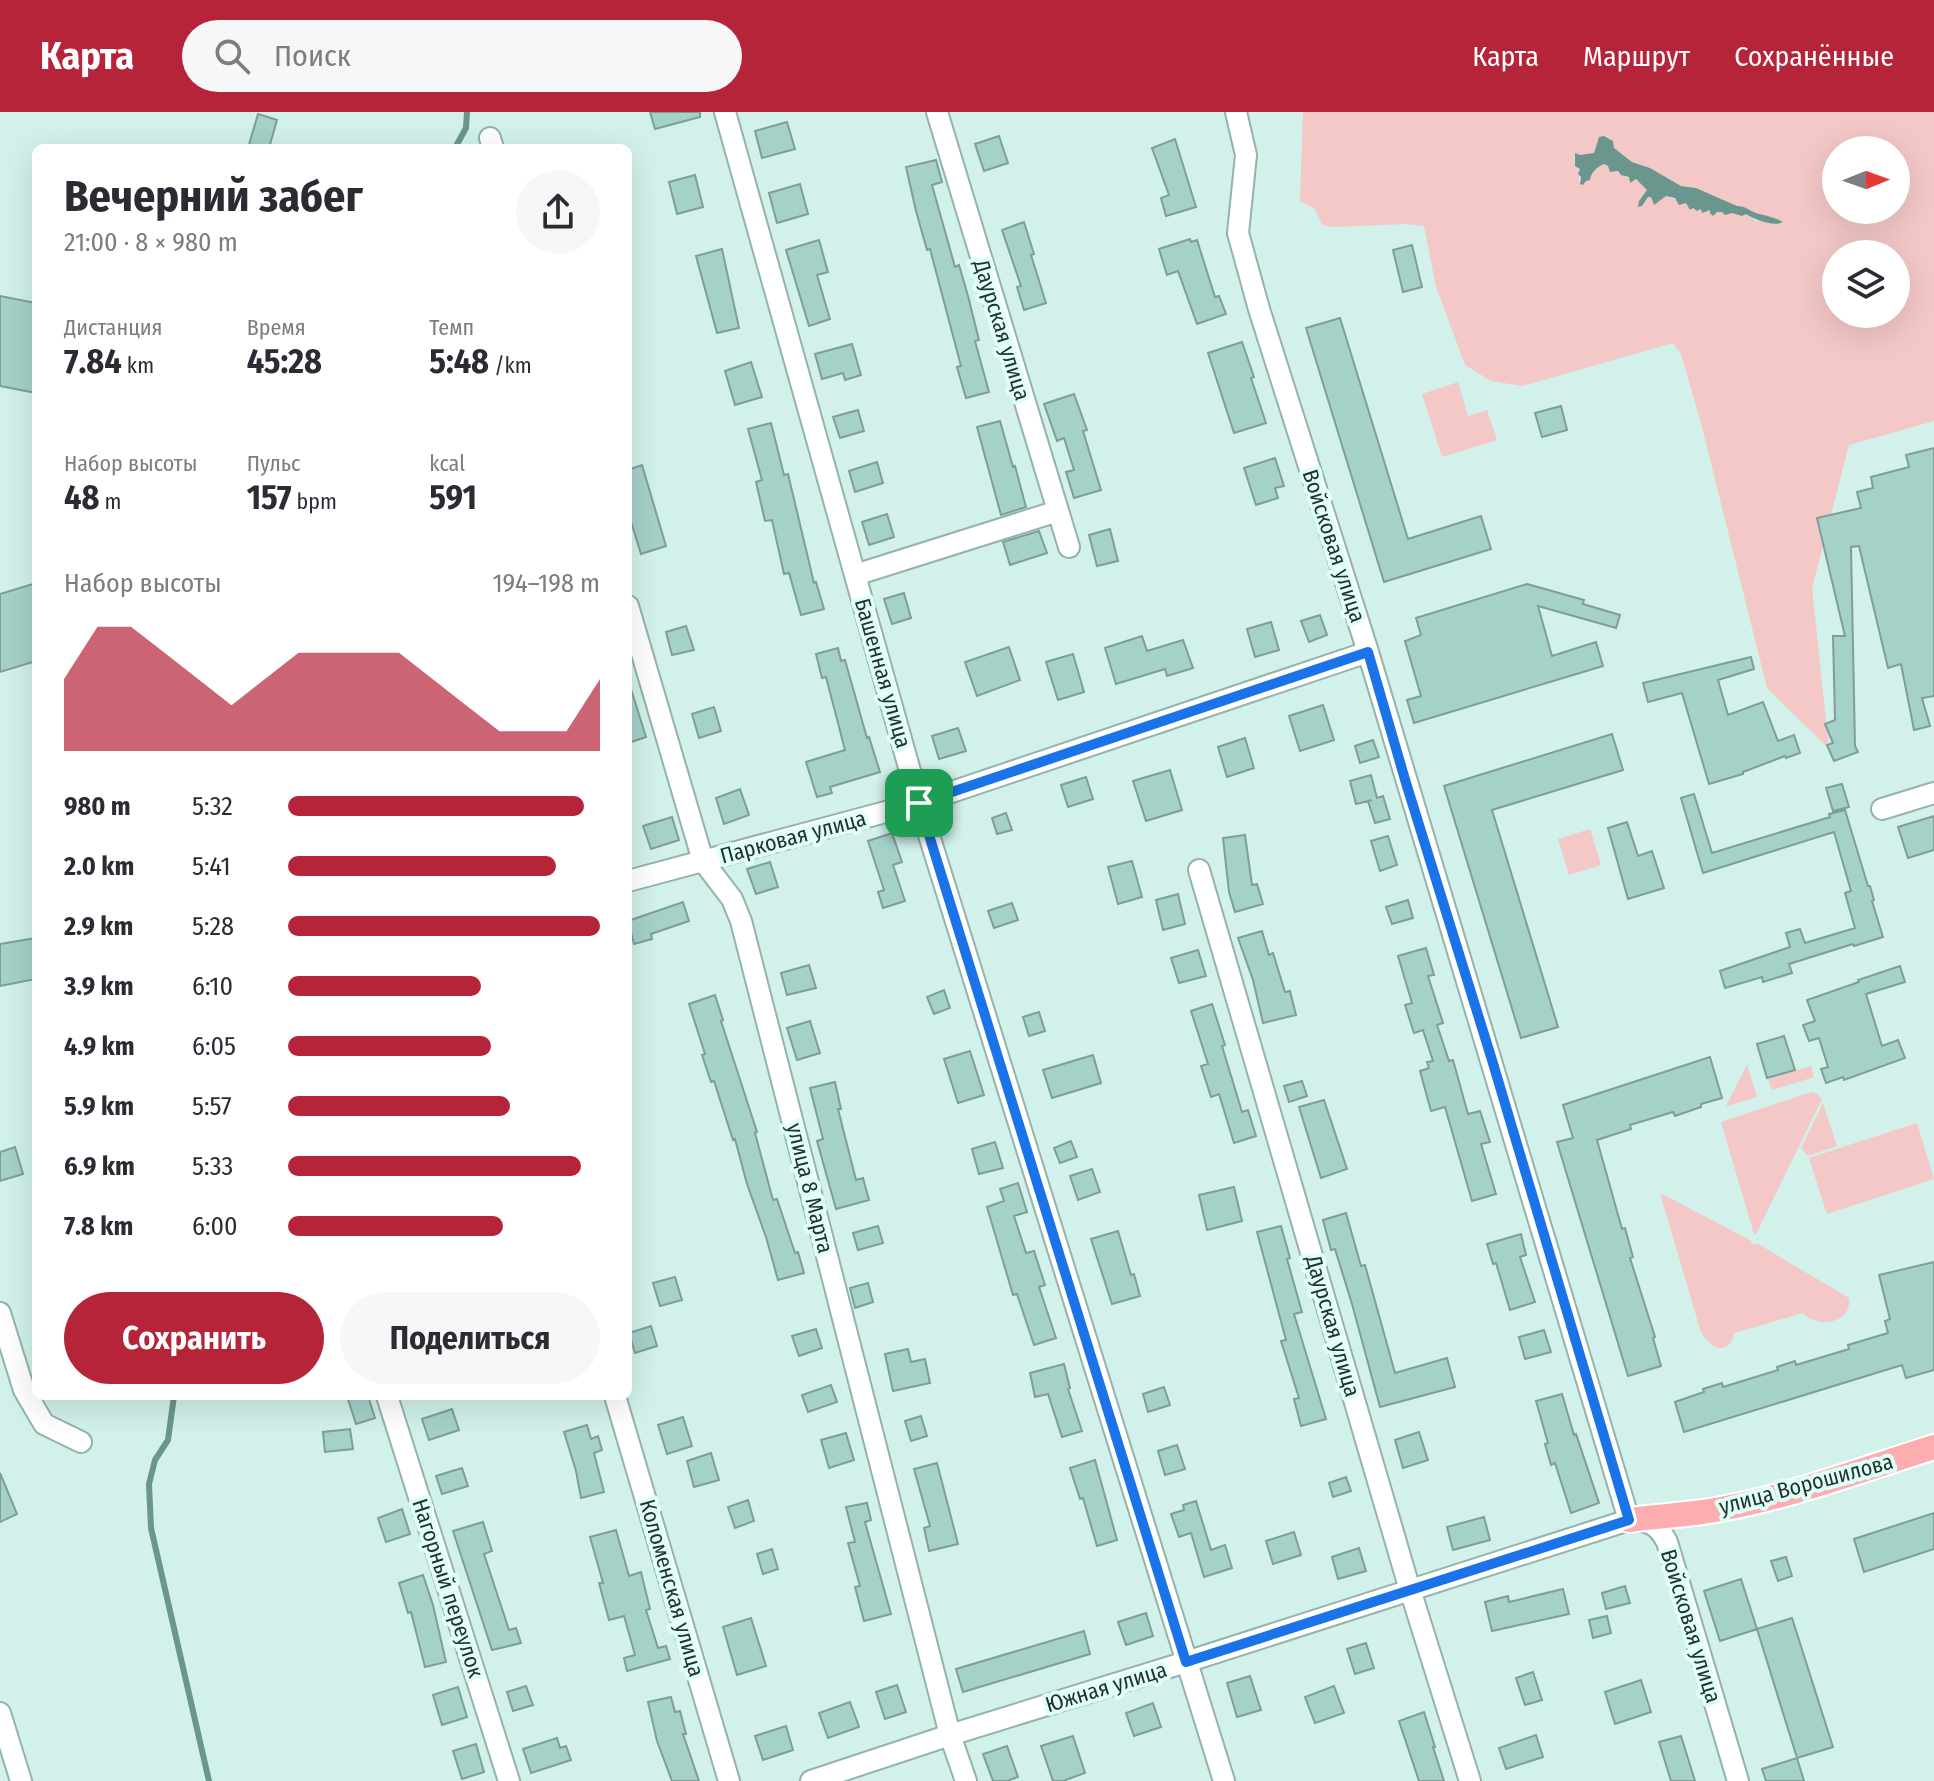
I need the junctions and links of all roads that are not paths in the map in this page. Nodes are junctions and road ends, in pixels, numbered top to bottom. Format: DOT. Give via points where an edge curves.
graph roads {
  1 [pos="725,112"];
  2 [pos="937,112"];
  3 [pos="1236,112"];
  4 [pos="1058,511"];
  5 [pos="1069,547"];
  6 [pos="855,575"];
  7 [pos="632,620"];
  8 [pos="1368,652"];
  9 [pos="1934,793"];
  10 [pos="919,803"];
  11 [pos="1882,809"];
  12 [pos="703,861"];
  13 [pos="1199,870"];
  14 [pos="632,880"];
  15 [pos="0,1313"];
  16 [pos="388,1400"];
  17 [pos="616,1400"];
  18 [pos="81,1442"];
  19 [pos="1934,1447"];
  20 [pos="1629,1520"];
  21 [pos="1411,1590"];
  22 [pos="1186,1662"];
  23 [pos="0,1713"];
  24 [pos="950,1735"];
  25 [pos="21,1781"];
  26 [pos="509,1781"];
  27 [pos="729,1781"];
  28 [pos="811,1781"];
  29 [pos="966,1781"];
  30 [pos="1224,1781"];
  31 [pos="1470,1781"];
  32 [pos="1738,1781"];
  1 -- 6 [label="street, Башенная улица"];
  2 -- 4 [label="street, Даурская улица"];
  3 -- 8 [label="street, Войсковая улица" via="1246,155 1238,233"];
  4 -- 5 [label="street, Даурская улица"];
  4 -- 6 [label="street"];
  6 -- 10 [label="street, Башенная улица"];
  7 -- 12 [label="street, улица 8 Марта"];
  8 -- 10 [label="street, Парковая улица"];
  8 -- 20 [label="street, Войсковая улица"];
  9 -- 11 [label="street"];
  10 -- 12 [label="street, Парковая улица"];
  10 -- 22 [label="street, Башенная улица"];
  12 -- 14 [label="street, Парковая улица"];
  12 -- 24 [label="street, улица 8 Марта" via="732,899 741,921"];
  13 -- 21 [label="street, Даурская улица"];
  15 -- 18 [label="street" via="24,1390 44,1424"];
  16 -- 26 [label="street, Нагорный переулок"];
  17 -- 27 [label="street, Коломенская улица"];
  19 -- 20 [label="main road, улица Ворошилова" via="1760,1500"];
  20 -- 21 [label="street, Южная улица"];
  20 -- 32 [label="street, Войсковая улица" via="1650,1522 1667,1542"];
  21 -- 22 [label="street, Южная улица"];
  21 -- 31 [label="street, Даурская улица"];
  22 -- 24 [label="street, Южная улица"];
  22 -- 30 [label="street, Башенная улица"];
  23 -- 25 [label="street"];
  24 -- 28 [label="street, Южная улица"];
  24 -- 29 [label="street, улица 8 Марта"];
}
